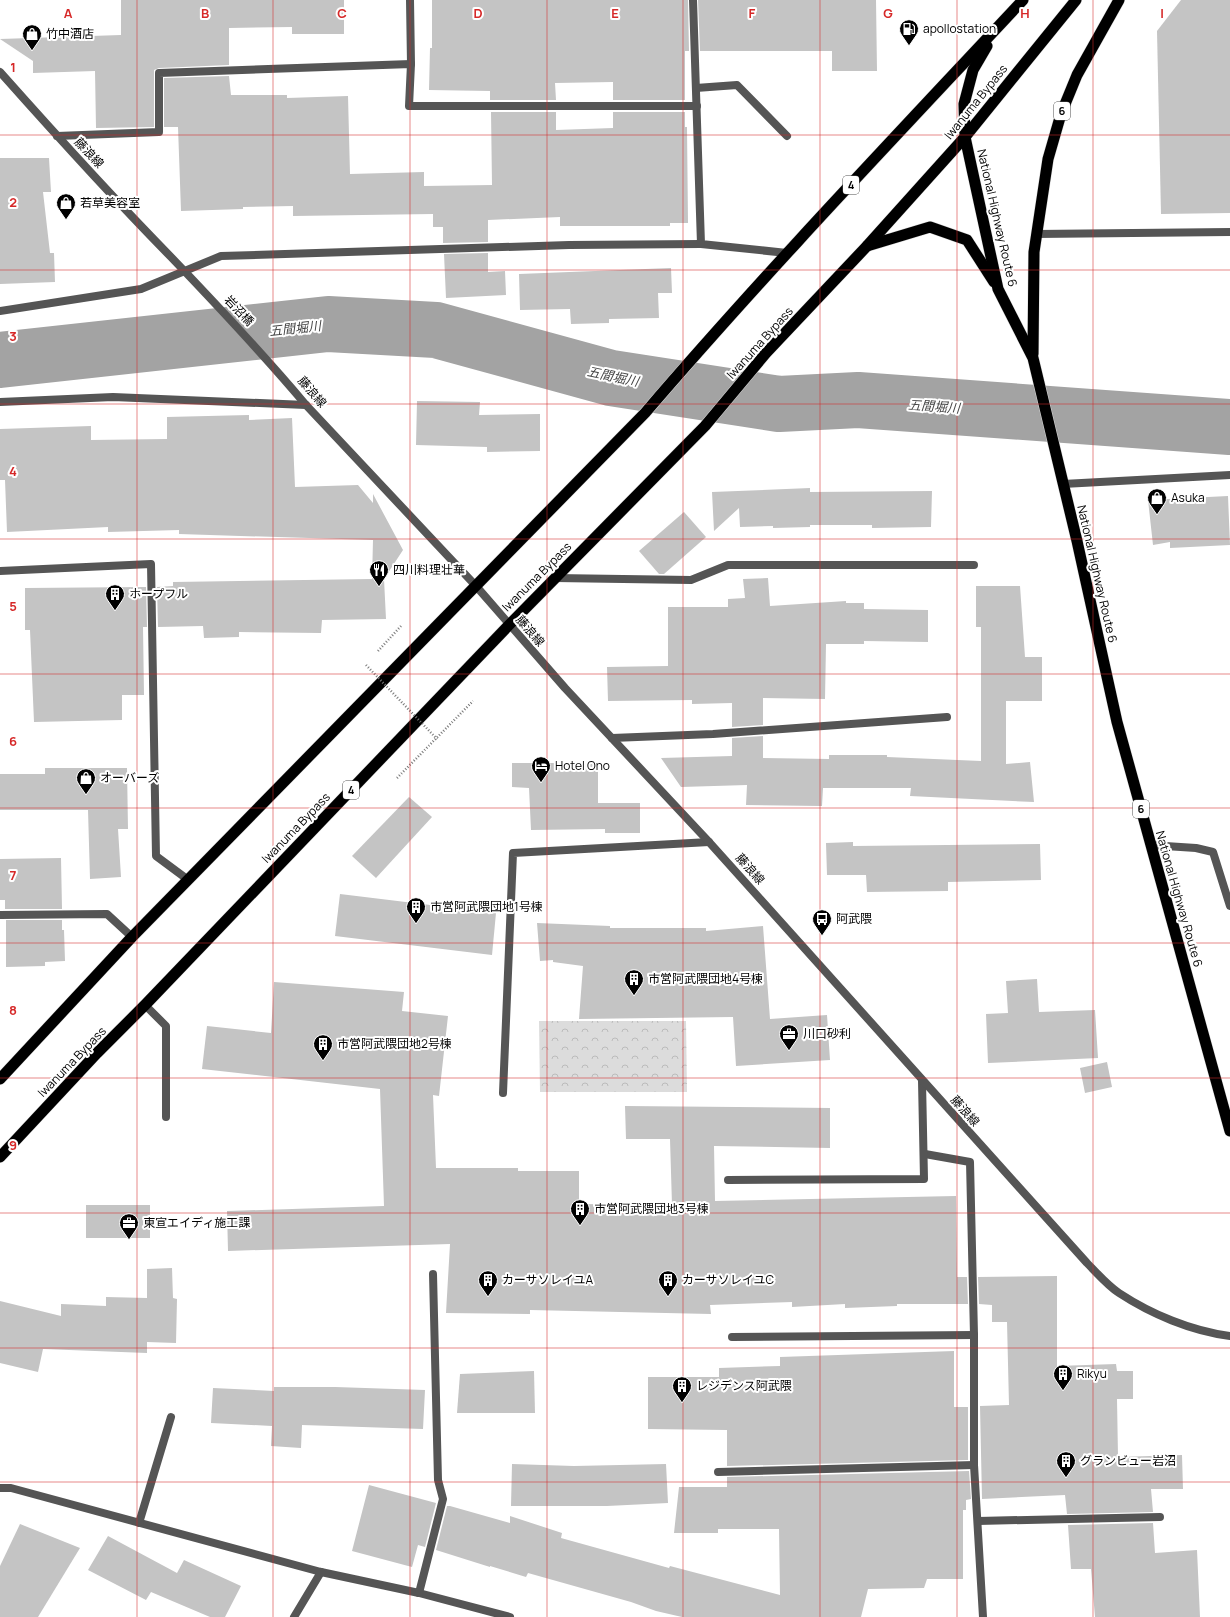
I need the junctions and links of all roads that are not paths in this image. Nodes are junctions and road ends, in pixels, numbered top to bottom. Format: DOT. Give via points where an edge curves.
graph roads {
  1 [pos="410,0"];
  2 [pos="693,0"];
  3 [pos="1023,0"];
  4 [pos="1076,0"];
  5 [pos="1119,0"];
  6 [pos="996,30"];
  7 [pos="411,64"];
  8 [pos="0,72"];
  9 [pos="696,88"];
  10 [pos="697,106"];
  11 [pos="57,136"];
  12 [pos="787,136"];
  13 [pos="965,137"];
  14 [pos="1230,232"];
  15 [pos="1036,234"];
  16 [pos="701,244"];
  17 [pos="867,246"];
  18 [pos="787,253"];
  19 [pos="184,271"];
  20 [pos="196,283"];
  21 [pos="998,289"];
  22 [pos="0,311"];
  23 [pos="1033,358"];
  24 [pos="280,374"];
  25 [pos="0,402"];
  26 [pos="306,405"];
  27 [pos="1230,475"];
  28 [pos="1063,484"];
  29 [pos="974,565"];
  30 [pos="0,571"];
  31 [pos="555,578"];
  32 [pos="476,586"];
  33 [pos="509,624"];
  34 [pos="947,717"];
  35 [pos="612,738"];
  36 [pos="709,842"];
  37 [pos="1150,845"];
  38 [pos="188,880"];
  39 [pos="1230,906"];
  40 [pos="0,915"];
  41 [pos="132,937"];
  42 [pos="145,1005"];
  43 [pos="0,1079"];
  44 [pos="922,1081"];
  45 [pos="503,1093"];
  46 [pos="166,1117"];
  47 [pos="1230,1131"];
  48 [pos="925,1154"];
  49 [pos="0,1157"];
  50 [pos="728,1180"];
  51 [pos="433,1274"];
  52 [pos="974,1335"];
  53 [pos="1230,1336"];
  54 [pos="732,1337"];
  55 [pos="172,1417"];
  56 [pos="974,1465"];
  57 [pos="718,1472"];
  58 [pos="0,1488"];
  59 [pos="1160,1517"];
  60 [pos="978,1521"];
  61 [pos="139,1523"];
  62 [pos="321,1572"];
  63 [pos="419,1594"];
  64 [pos="294,1617"];
  65 [pos="510,1617"];
  66 [pos="983,1617"];
  1 -- 7 [label="street"];
  2 -- 9 [label="street"];
  3 -- 6 [label="highway, 4"];
  4 -- 13 [label="highway, Iwanuma Bypass / 4"];
  5 -- 15 [label="highway, 6" via="1077,75 1061,114 1048,159"];
  6 -- 13 [label="highway, National Highway Route 6 / 6" via="973,70 964,104"];
  6 -- 18 [label="highway, 4"];
  7 -- 10 [label="street" via="409,106"];
  7 -- 11 [label="street" via="159,73 159,132"];
  8 -- 11 [label="street, 藤浪線"];
  9 -- 10 [label="street"];
  9 -- 12 [label="street" via="737,84"];
  10 -- 16 [label="street"];
  11 -- 19 [label="street, 藤浪線"];
  13 -- 17 [label="highway, Iwanuma Bypass / 4"];
  13 -- 21 [label="highway, National Highway Route 6 / 6"];
  14 -- 15 [label="street"];
  15 -- 23 [label="highway, 6"];
  16 -- 18 [label="street"];
  16 -- 19 [label="street" via="569,245 221,256"];
  17 -- 21 [label="highway" via="930,227 968,240"];
  17 -- 31 [label="highway, Iwanuma Bypass / 4" via="766,354 705,426"];
  18 -- 32 [label="highway, 4" via="645,413"];
  19 -- 20 [label="street, 藤浪線"];
  19 -- 22 [label="street" via="141,289"];
  20 -- 24 [label="street, 岩沼橋"];
  21 -- 23 [label="highway, National Highway Route 6 / 6"];
  23 -- 28 [label="highway, National Highway Route 6 / 6"];
  24 -- 26 [label="street, 藤浪線"];
  25 -- 26 [label="street" via="113,397"];
  26 -- 32 [label="street, 藤浪線"];
  27 -- 28 [label="street"];
  28 -- 37 [label="highway, National Highway Route 6 / 6" via="1117,722"];
  29 -- 31 [label="street" via="728,565 691,580"];
  30 -- 38 [label="street" via="150,564 156,856"];
  31 -- 33 [label="highway, Iwanuma Bypass / 4"];
  32 -- 33 [label="street, 藤浪線"];
  32 -- 38 [label="highway, 4"];
  33 -- 35 [label="street, 藤浪線"];
  33 -- 42 [label="highway, Iwanuma Bypass / 4"];
  34 -- 35 [label="street" via="713,734"];
  35 -- 36 [label="street, 藤浪線"];
  36 -- 44 [label="street, 藤浪線"];
  36 -- 45 [label="street" via="513,853"];
  37 -- 39 [label="street" via="1196,848 1213,852"];
  37 -- 47 [label="highway, National Highway Route 6 / 6"];
  38 -- 41 [label="highway, 4"];
  40 -- 41 [label="street" via="107,914"];
  41 -- 43 [label="highway, 4"];
  42 -- 46 [label="street" via="166,1026"];
  42 -- 49 [label="highway, Iwanuma Bypass / 4"];
  44 -- 48 [label="street"];
  44 -- 53 [label="street, 藤浪線" via="1087,1263 1118,1292 1163,1317 1210,1333"];
  48 -- 50 [label="street" via="924,1179"];
  48 -- 52 [label="street" via="970,1162"];
  51 -- 63 [label="street" via="438,1480 443,1499"];
  52 -- 54 [label="street"];
  52 -- 56 [label="street"];
  55 -- 61 [label="street"];
  56 -- 57 [label="street"];
  56 -- 60 [label="street"];
  58 -- 61 [label="street" via="11,1488"];
  59 -- 60 [label="street"];
  60 -- 66 [label="street"];
  61 -- 62 [label="street"];
  62 -- 63 [label="street"];
  62 -- 64 [label="street"];
  63 -- 65 [label="street"];
}
